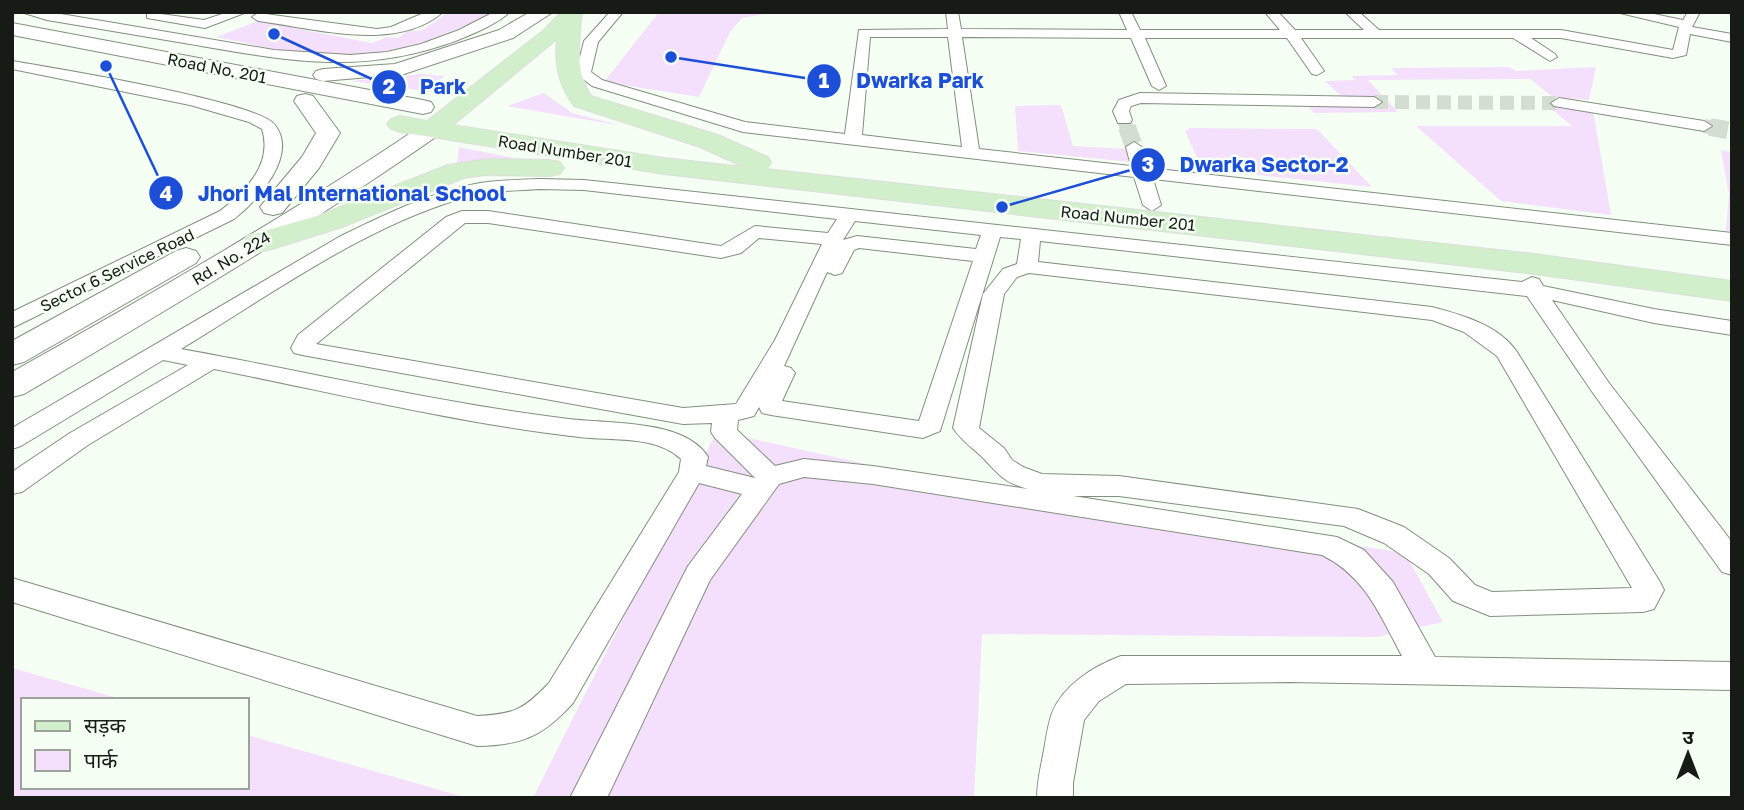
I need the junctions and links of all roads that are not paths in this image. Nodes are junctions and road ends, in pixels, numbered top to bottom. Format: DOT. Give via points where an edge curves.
graph roads {
  1 [pos="27,12"];
  2 [pos="68,12"];
  3 [pos="241,12"];
  4 [pos="272,12"];
  5 [pos="437,12"];
  6 [pos="504,12"];
  7 [pos="544,12"];
  8 [pos="572,12"];
  9 [pos="617,12"];
  10 [pos="951,12"];
  11 [pos="1125,12"];
  12 [pos="1271,12"];
  13 [pos="1351,12"];
  14 [pos="1622,12"];
  15 [pos="156,14"];
  16 [pos="52,17"];
  17 [pos="121,18"];
  18 [pos="258,18"];
  19 [pos="1461,19"];
  20 [pos="1688,22"];
  21 [pos="12,29"];
  22 [pos="955,33"];
  23 [pos="1375,33"];
  24 [pos="1480,33"];
  25 [pos="1515,33"];
  26 [pos="1136,34"];
  27 [pos="1291,34"];
  28 [pos="1732,38"];
  29 [pos="192,41"];
  30 [pos="12,43"];
  31 [pos="1550,57"];
  32 [pos="12,65"];
  33 [pos="1317,71"];
  34 [pos="466,74"];
  35 [pos="264,77"];
  36 [pos="1158,86"];
  37 [pos="305,101"];
  38 [pos="1374,102"];
  39 [pos="1559,103"];
  40 [pos="429,114"];
  41 [pos="1124,120"];
  42 [pos="1704,126"];
  43 [pos="853,139"];
  44 [pos="1134,147"];
  45 [pos="972,153"];
  46 [pos="758,163"];
  47 [pos="664,166"];
  48 [pos="1144,173"];
  49 [pos="1152,205"];
  50 [pos="273,206"];
  51 [pos="849,215"];
  52 [pos="992,231"];
  53 [pos="1031,235"];
  54 [pos="834,239"];
  55 [pos="1732,239"];
  56 [pos="258,243"];
  57 [pos="984,256"];
  58 [pos="1027,267"];
  59 [pos="1732,272"];
  60 [pos="1530,277"];
  61 [pos="1732,291"];
  62 [pos="12,321"];
  63 [pos="1732,328"];
  64 [pos="162,354"];
  65 [pos="12,355"];
  66 [pos="209,362"];
  67 [pos="12,386"];
  68 [pos="726,415"];
  69 [pos="12,440"];
  70 [pos="692,472"];
  71 [pos="765,483"];
  72 [pos="12,485"];
  73 [pos="1323,513"];
  74 [pos="1327,545"];
  75 [pos="1732,565"];
  76 [pos="12,590"];
  77 [pos="1426,671"];
  78 [pos="1732,676"];
  79 [pos="588,798"];
  80 [pos="1055,798"];
  1 -- 16 [label="street"];
  2 -- 16 [label="street"];
  3 -- 15 [label="street" via="199,24"];
  4 -- 18 [label="street"];
  5 -- 18 [label="street" via="394,31 377,33"];
  6 -- 29 [label="street" via="433,44 365,59 294,58"];
  7 -- 34 [label="main road"];
  7 -- 35 [label="main road" via="506,34 397,70"];
  8 -- 40 [label="main road, Rd. No. 224" via="541,42"];
  8 -- 46 [label="main road" via="566,65 582,102 709,141"];
  9 -- 43 [label="street" via="592,41 583,66 583,73 597,83 743,127"];
  10 -- 22 [label="street"];
  11 -- 26 [label="street"];
  12 -- 27 [label="street"];
  13 -- 23 [label="street"];
  14 -- 20 [label="street"];
  15 -- 17 [label="street"];
  16 -- 17 [label="street" via="97,25"];
  17 -- 29 [label="street"];
  18 -- 29 [label="street"];
  19 -- 24 [label="street"];
  20 -- 25 [label="street" via="1682,52 1672,54 1561,34"];
  20 -- 28 [label="street"];
  21 -- 35 [label="main road, Road No. 201"];
  22 -- 26 [label="street"];
  22 -- 43 [label="street" via="863,34"];
  22 -- 45 [label="street" via="963,50 967,137"];
  23 -- 24 [label="street"];
  23 -- 27 [label="street"];
  24 -- 25 [label="street"];
  25 -- 31 [label="street"];
  26 -- 27 [label="street"];
  26 -- 36 [label="street" via="1138,51"];
  27 -- 33 [label="street"];
  30 -- 37 [label="main road, Road No. 201"];
  32 -- 62 [label="street, Sector 6 Service Road" via="257,117 269,127 273,140 266,177 227,215"];
  35 -- 40 [label="main road, Road No. 201"];
  37 -- 40 [label="main road, Road No. 201"];
  37 -- 50 [label="main road" via="328,133 321,152"];
  38 -- 41 [label="street" via="1140,98 1125,103 1121,111"];
  39 -- 42 [label="street"];
  40 -- 46 [label="main road, Road Number 201"];
  40 -- 47 [label="main road, Road Number 201"];
  40 -- 50 [label="main road, Rd. No. 224"];
  40 -- 56 [label="main road, Rd. No. 224" via="377,168"];
  43 -- 45 [label="street"];
  44 -- 48 [label="street"];
  45 -- 48 [label="street"];
  46 -- 49 [label="main road, Road Number 201"];
  47 -- 56 [label="main road" via="458,171 331,221"];
  47 -- 60 [label="main road, Road Number 201"];
  48 -- 49 [label="street"];
  48 -- 55 [label="street"];
  49 -- 59 [label="main road, Road Number 201"];
  50 -- 65 [label="main road, Rd. No. 224"];
  51 -- 52 [label="street"];
  51 -- 54 [label="street"];
  51 -- 64 [label="street" via="584,185 476,189 429,204 346,241"];
  52 -- 53 [label="street"];
  52 -- 57 [label="street"];
  53 -- 58 [label="street"];
  53 -- 60 [label="street"];
  54 -- 68 [label="street" via="785,343 755,394 745,410"];
  54 -- 68 [label="street" via="755,232 734,249 721,252 462,217 316,331 302,348 683,416"];
  56 -- 67 [label="main road, Rd. No. 224"];
  57 -- 57 [label="street" via="931,425 923,430 771,408 770,400 846,246 875,243"];
  58 -- 73 [label="street" via="1010,273 994,294 966,428 974,442 996,455 1003,467 1030,481 1119,486"];
  58 -- 73 [label="street" via="1432,314 1474,327 1506,352 1648,590 1643,600 1490,604 1464,593 1440,566 1394,535 1348,516"];
  60 -- 61 [label="main road, Road Number 201"];
  60 -- 63 [label="street" via="1627,311"];
  60 -- 75 [label="street" via="1601,388"];
  64 -- 66 [label="street"];
  64 -- 69 [label="street"];
  66 -- 70 [label="street" via="511,422 662,438 687,447 695,457"];
  66 -- 72 [label="street" via="79,439"];
  68 -- 71 [label="street" via="724,432"];
  70 -- 71 [label="street"];
  70 -- 76 [label="street" via="561,693 538,718 515,731 477,731"];
  71 -- 74 [label="street" via="804,468 873,475"];
  71 -- 79 [label="street" via="698,575"];
  73 -- 74 [label="street"];
  74 -- 77 [label="street" via="1354,558 1382,590"];
  77 -- 78 [label="street"];
  77 -- 80 [label="street" via="1121,670 1087,691 1068,715"];
}
